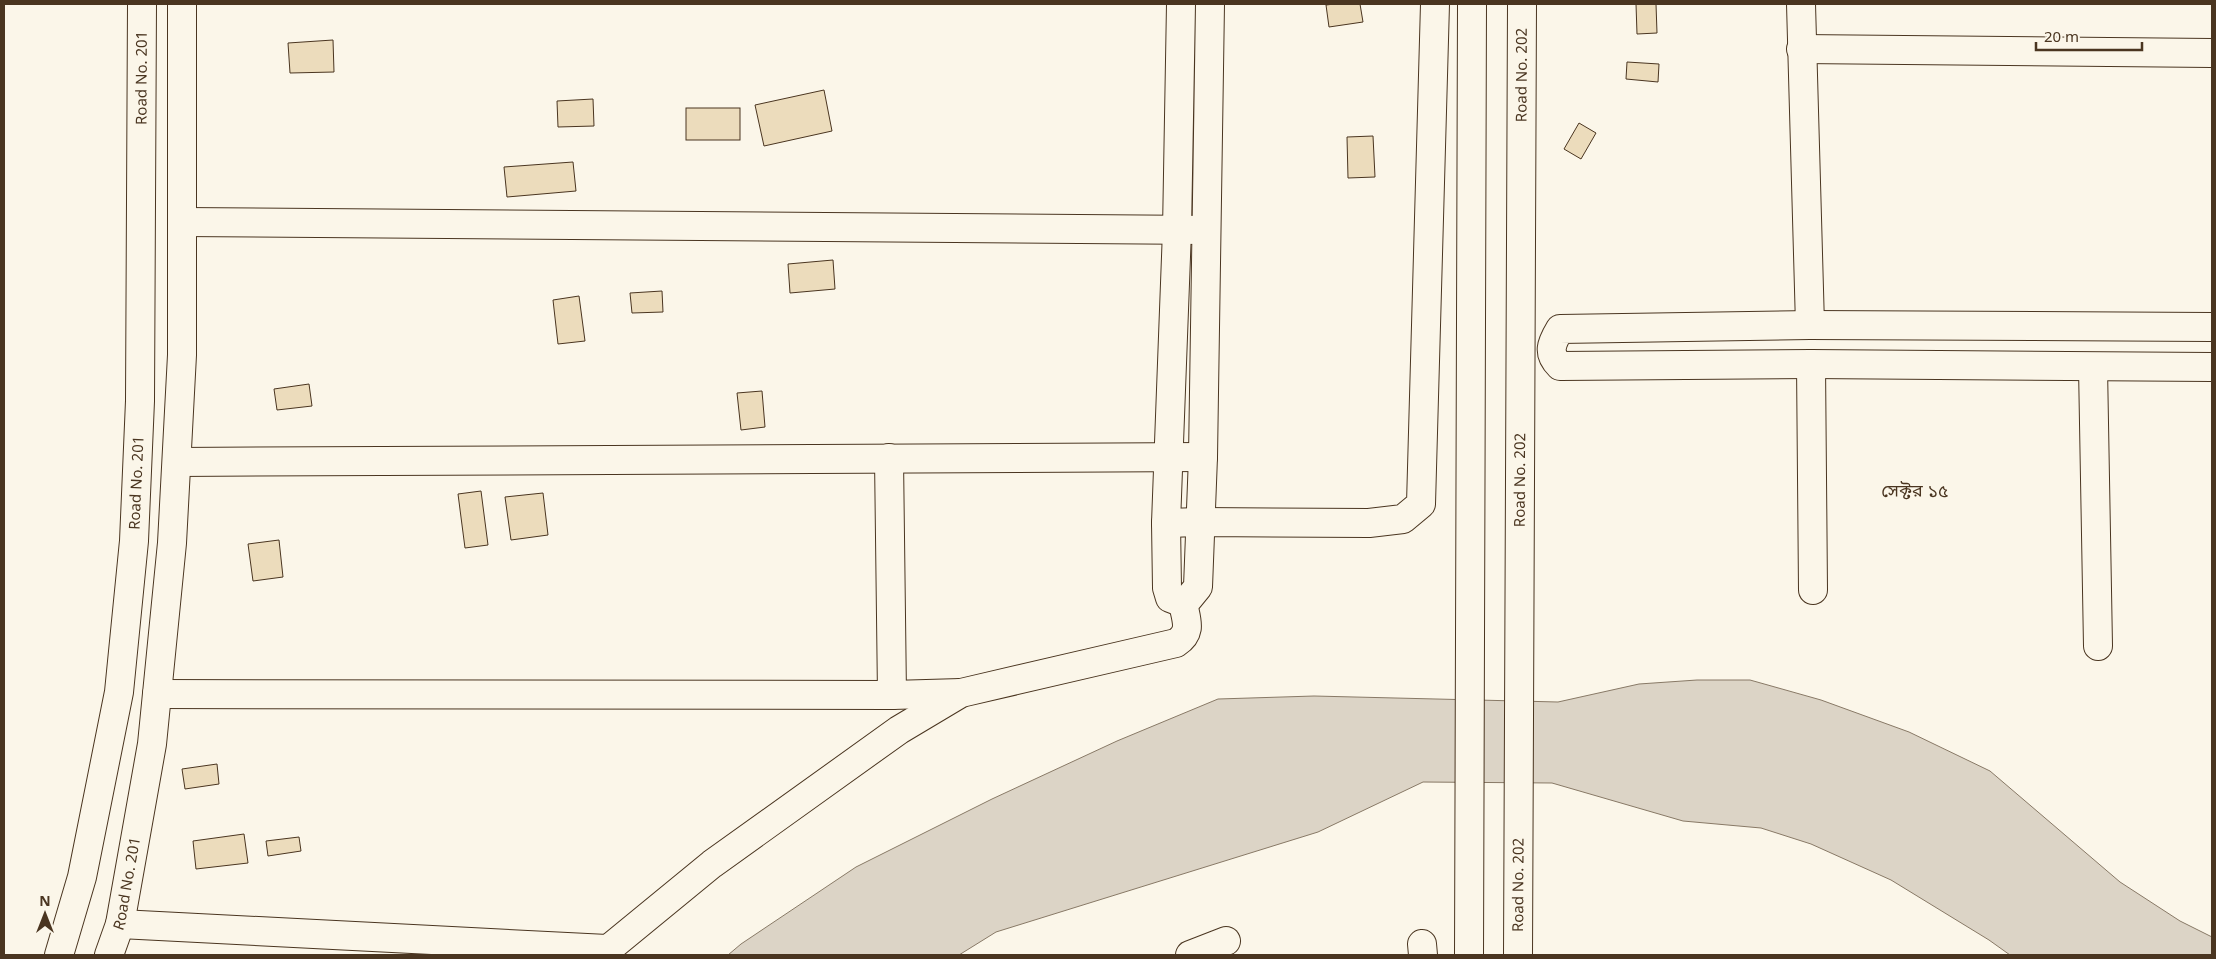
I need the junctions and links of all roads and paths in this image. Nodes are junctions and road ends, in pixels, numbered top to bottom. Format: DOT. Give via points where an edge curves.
graph roads {
  1 [pos="142,4"];
  2 [pos="182,4"];
  3 [pos="1181,4"];
  4 [pos="1210,4"];
  5 [pos="1435,4"];
  6 [pos="1472,4"];
  7 [pos="1522,4"];
  8 [pos="1801,4"];
  9 [pos="1801,49"];
  10 [pos="2212,54"];
  11 [pos="182,222"];
  12 [pos="1177,230"];
  13 [pos="1206,230"];
  14 [pos="1810,325"];
  15 [pos="2212,327"];
  16 [pos="1812,364"];
  17 [pos="2093,367"];
  18 [pos="2212,367"];
  19 [pos="1169,456"];
  20 [pos="1203,456"];
  21 [pos="889,458"];
  22 [pos="177,462"];
  23 [pos="1200,522"];
  24 [pos="1166,523"];
  25 [pos="1813,590"];
  26 [pos="1184,602"];
  27 [pos="2098,646"];
  28 [pos="961,693"];
  29 [pos="158,694"];
  30 [pos="892,695"];
  31 [pos="120,924"];
  32 [pos="1226,941"];
  33 [pos="604,952"];
  34 [pos="59,955"];
  35 [pos="109,955"];
  36 [pos="1190,955"];
  37 [pos="1469,955"];
  38 [pos="1518,955"];
  1 -- 34 [label="street, Road No. 201" via="140,401 134,541 119,692 82,877"];
  2 -- 11 [label="street, Road No. 201"];
  3 -- 12 [label="street"];
  4 -- 13 [label="street"];
  5 -- 23 [label="street" via="1420,504 1403,519 1369,523"];
  6 -- 37 [label="street"];
  7 -- 38 [label="street, Road No. 202"];
  8 -- 9 [label="street"];
  9 -- 10 [label="street"];
  9 -- 14 [label="street"];
  11 -- 12 [label="street"];
  11 -- 22 [label="street, Road No. 201" via="182,356"];
  12 -- 13 [label="street"];
  12 -- 19 [label="street"];
  13 -- 20 [label="street"];
  14 -- 15 [label="street"];
  14 -- 16 [label="street" via="1560,329 1550,350 1560,366"];
  16 -- 17 [label="street"];
  16 -- 25 [label="street"];
  17 -- 18 [label="street"];
  17 -- 27 [label="street"];
  19 -- 20 [label="street"];
  19 -- 21 [label="street"];
  19 -- 24 [label="street"];
  20 -- 23 [label="street"];
  21 -- 22 [label="street"];
  21 -- 30 [label="street"];
  22 -- 29 [label="street, Road No. 201"];
  23 -- 24 [label="street"];
  23 -- 26 [label="street" via="1198,587"];
  24 -- 26 [label="street" via="1167,588 1170,598"];
  26 -- 28 [label="street" via="1187,630 1176,643"];
  28 -- 30 [label="street"];
  28 -- 33 [label="street" via="898,730 712,864"];
  29 -- 30 [label="street"];
  29 -- 31 [label="street, Road No. 201"];
  31 -- 33 [label="street"];
  31 -- 35 [label="street, Road No. 201"];
  32 -- 36 [label="street"];
}
